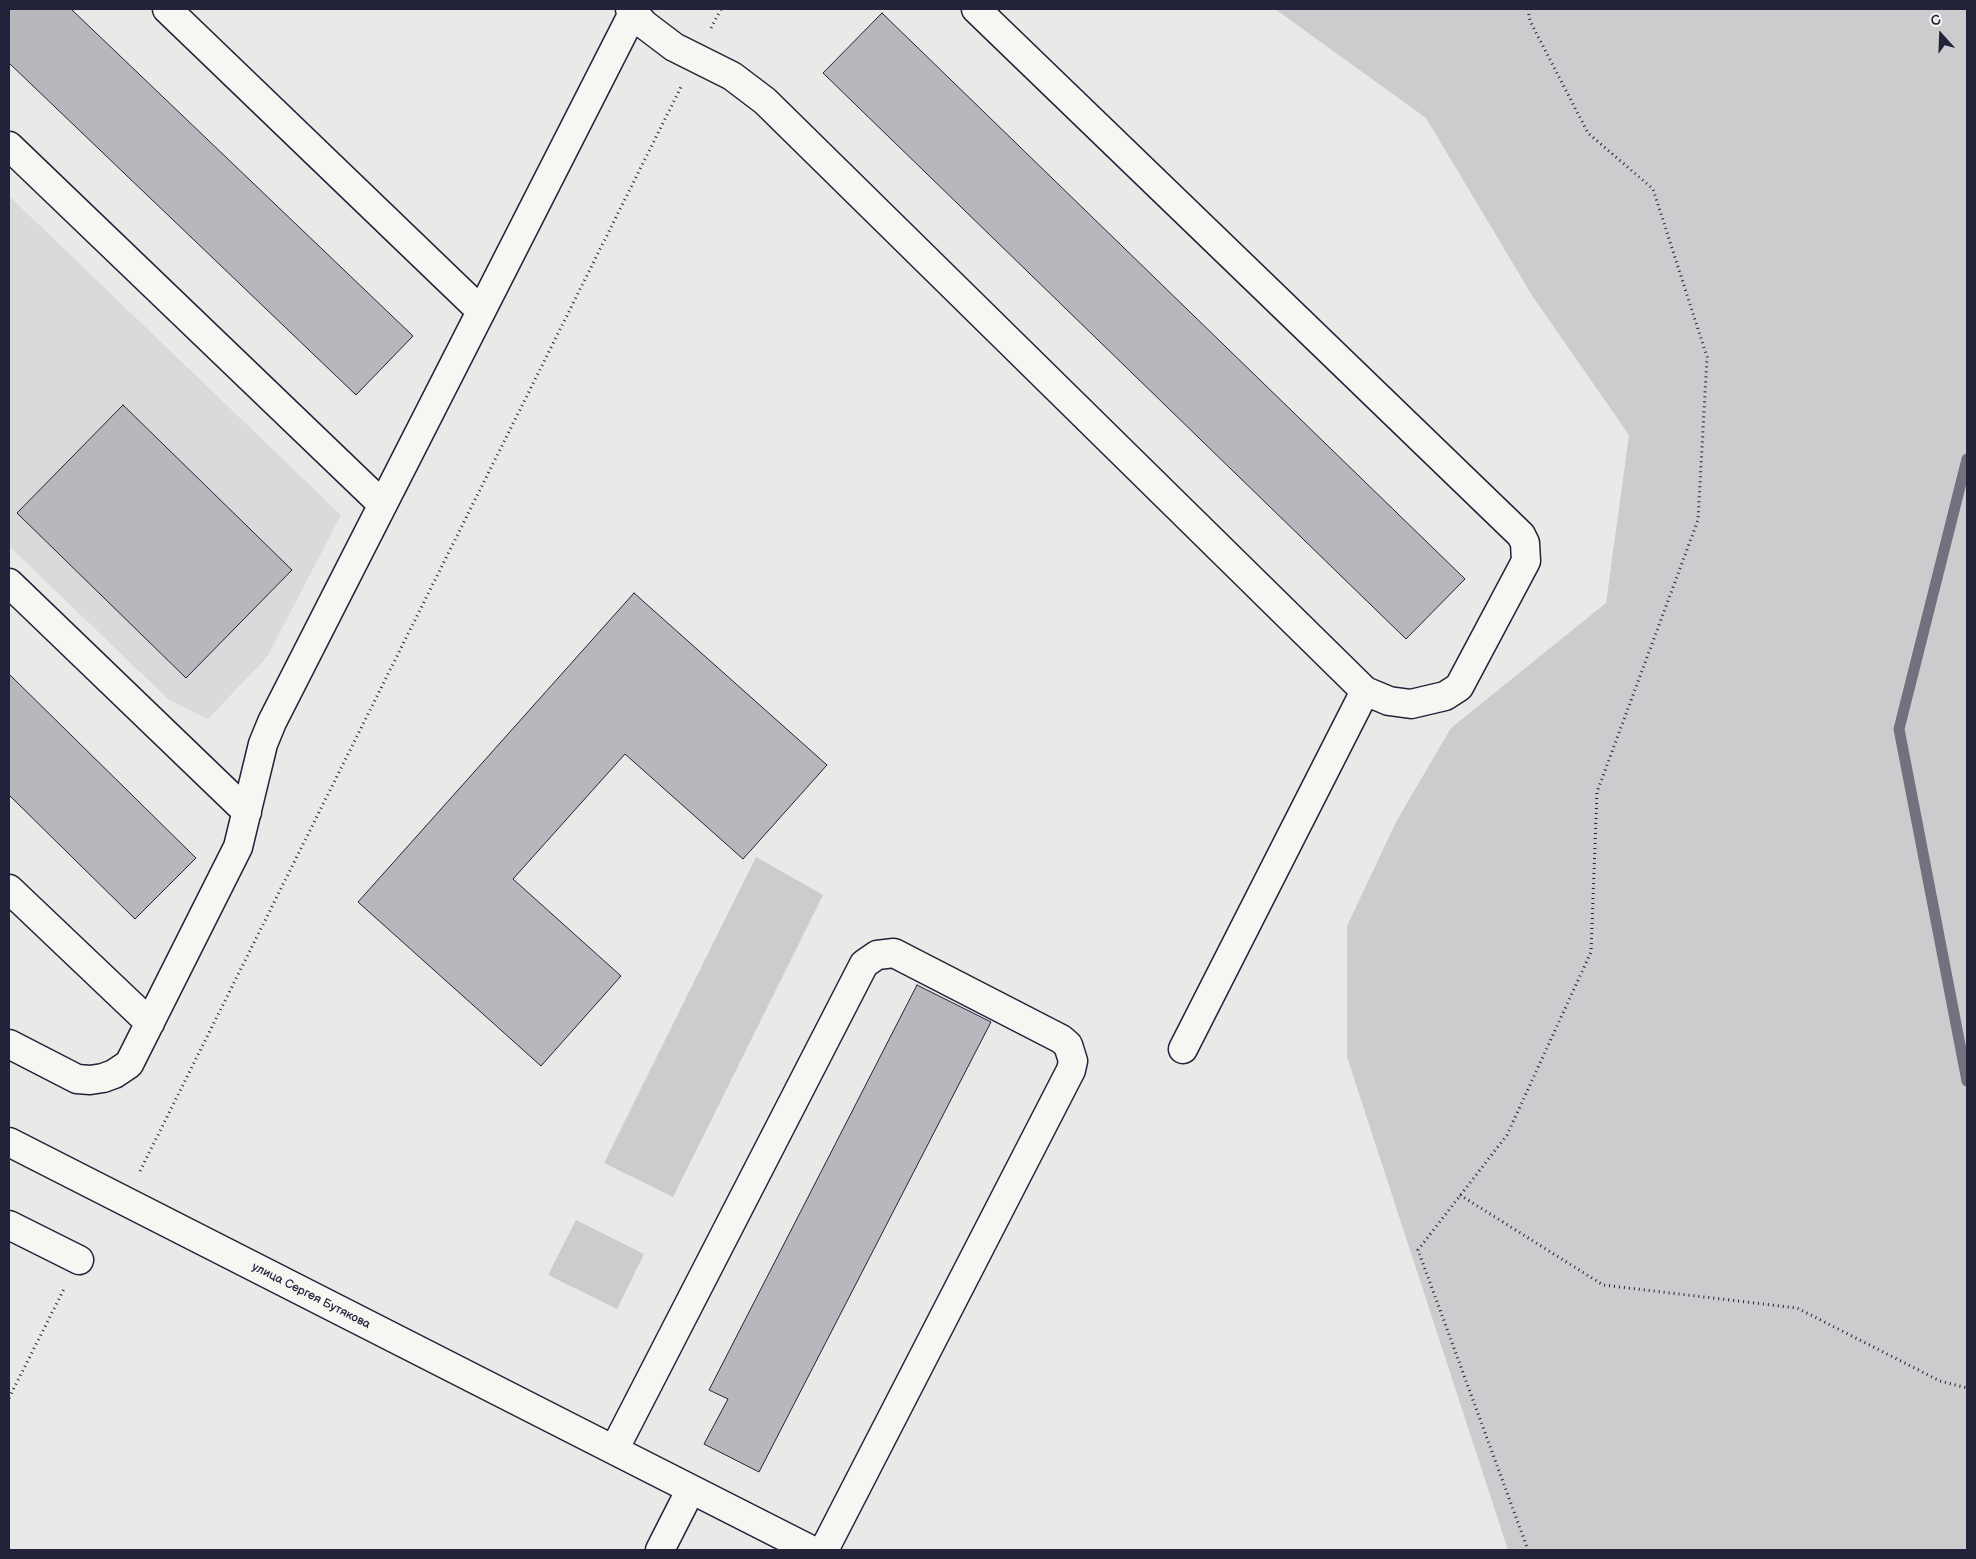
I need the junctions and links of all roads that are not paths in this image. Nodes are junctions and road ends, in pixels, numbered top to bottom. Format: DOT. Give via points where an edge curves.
graph roads {
  1 [pos="167,9"];
  2 [pos="976,9"];
  3 [pos="632,11"];
  4 [pos="9,146"];
  5 [pos="480,311"];
  6 [pos="382,504"];
  7 [pos="9,583"];
  8 [pos="1365,691"];
  9 [pos="247,812"];
  10 [pos="9,889"];
  11 [pos="150,1023"];
  12 [pos="9,1044"];
  13 [pos="1183,1049"];
  14 [pos="9,1142"];
  15 [pos="9,1225"];
  16 [pos="79,1260"];
  17 [pos="614,1450"];
  18 [pos="691,1489"];
  19 [pos="660,1550"];
  20 [pos="811,1550"];
  21 [pos="824,1550"];
  1 -- 5 [label="street"];
  2 -- 8 [label="street" via="1521,535 1526,561 1459,688 1445,696 1411,704 1388,701"];
  3 -- 5 [label="street"];
  3 -- 8 [label="street" via="656,35 732,76 765,101"];
  4 -- 6 [label="street"];
  5 -- 6 [label="street"];
  6 -- 9 [label="street" via="272,722 263,744"];
  7 -- 9 [label="street"];
  8 -- 13 [label="street"];
  9 -- 11 [label="street" via="238,847"];
  10 -- 11 [label="street"];
  11 -- 12 [label="street" via="129,1064 114,1074 90,1080 78,1079"];
  14 -- 17 [label="street, улица Сергея Бутякова"];
  15 -- 16 [label="street"];
  17 -- 18 [label="street, улица Сергея Бутякова"];
  17 -- 21 [label="street" via="864,964 877,955 894,953 1061,1039 1068,1045 1073,1061 1067,1079"];
  18 -- 19 [label="street"];
  18 -- 20 [label="street, улица Сергея Бутякова"];
}
